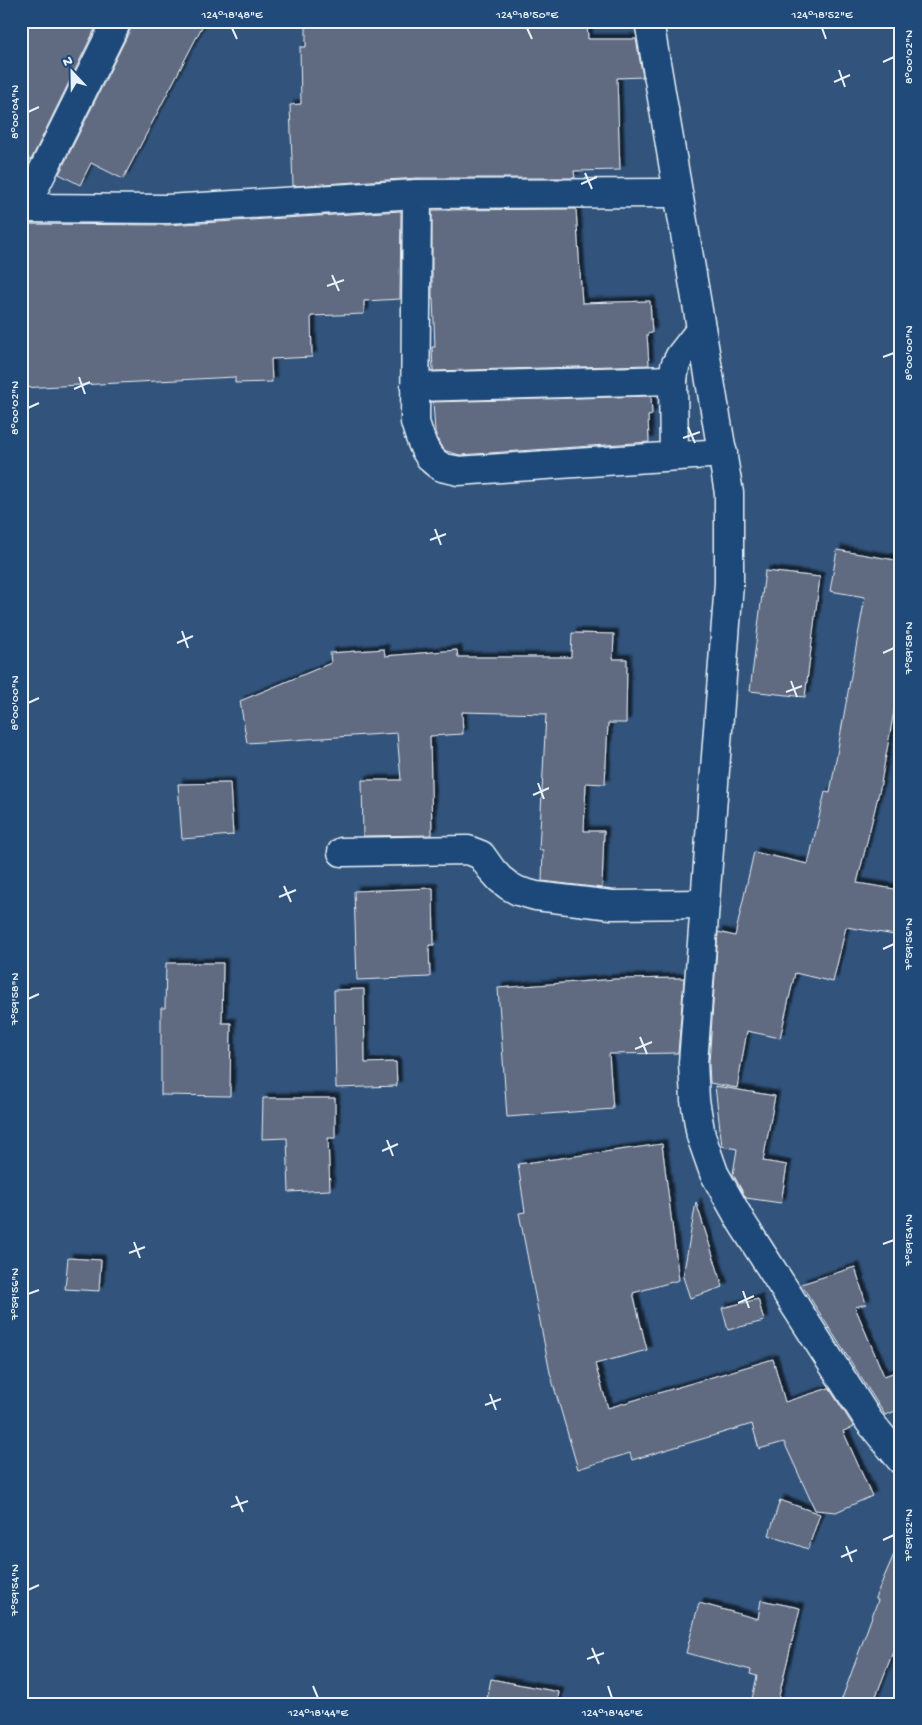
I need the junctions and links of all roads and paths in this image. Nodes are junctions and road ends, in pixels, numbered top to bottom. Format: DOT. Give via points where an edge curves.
graph roads {
  1 [pos="117,21"];
  2 [pos="649,21"];
  3 [pos="677,193"];
  4 [pos="417,194"];
  5 [pos="23,209"];
  6 [pos="701,329"];
  7 [pos="673,380"];
  8 [pos="415,387"];
  9 [pos="723,453"];
  10 [pos="674,456"];
  11 [pos="342,852"];
  12 [pos="705,904"];
  13 [pos="901,1460"];
  1 -- 5 [label="street"];
  2 -- 3 [label="street"];
  3 -- 4 [label="street"];
  3 -- 6 [label="street"];
  4 -- 5 [label="street" via="167,209"];
  4 -- 8 [label="street"];
  6 -- 7 [label="street" via="680,356"];
  6 -- 9 [label="street"];
  7 -- 8 [label="street"];
  7 -- 10 [label="street"];
  8 -- 10 [label="street" via="415,422 421,442 431,459 441,467 458,471"];
  9 -- 10 [label="street"];
  9 -- 12 [label="street" via="729,493 729,584"];
  11 -- 12 [label="street" via="468,850 482,855 509,886 536,896 612,905"];
  12 -- 13 [label="street" via="693,1062 701,1136 714,1173 742,1223 869,1421"];
}
